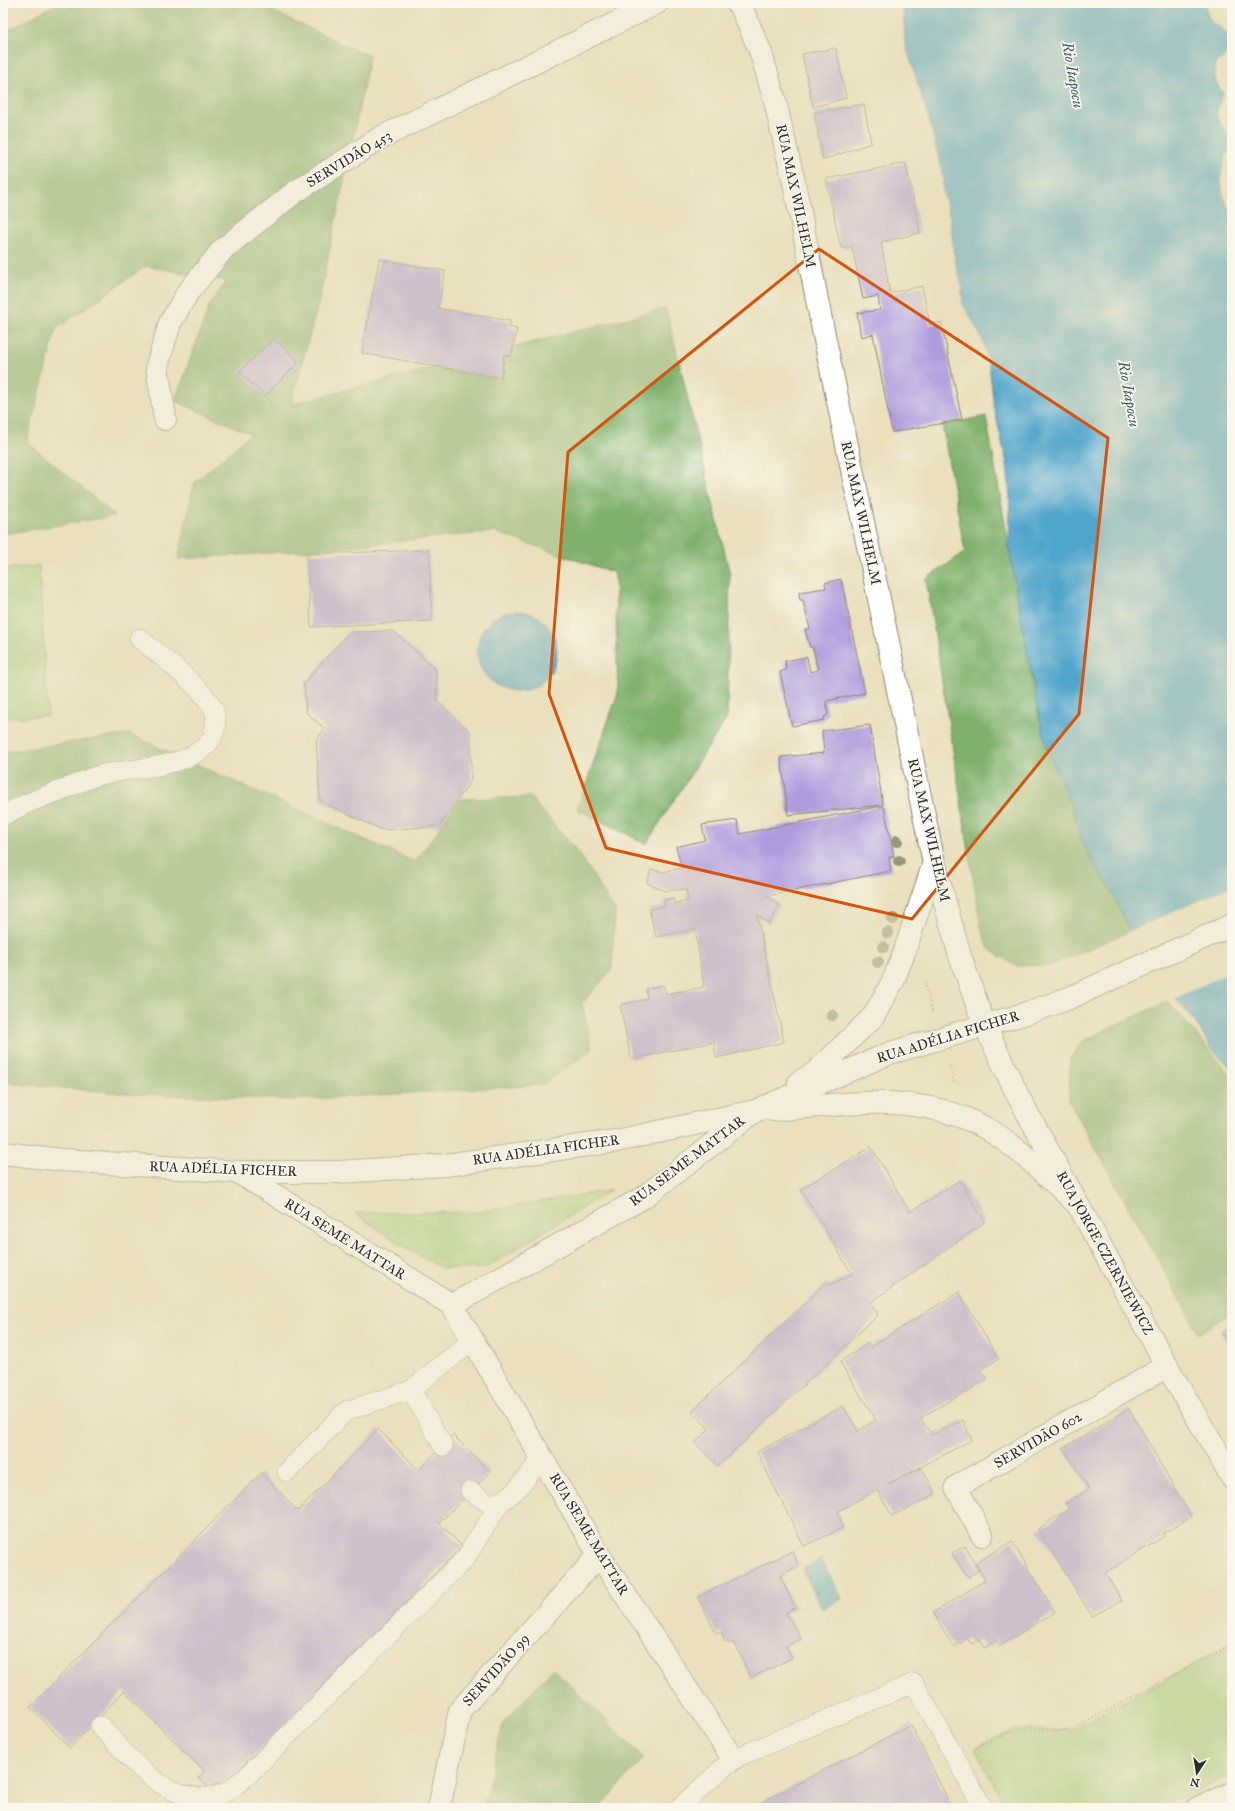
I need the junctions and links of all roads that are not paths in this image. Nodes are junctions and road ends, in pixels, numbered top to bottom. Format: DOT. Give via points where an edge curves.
graph roads {
  1 [pos="658,3"];
  2 [pos="737,3"];
  3 [pos="165,419"];
  4 [pos="139,638"];
  5 [pos="3,816"];
  6 [pos="934,863"];
  7 [pos="1232,925"];
  8 [pos="984,1024"];
  9 [pos="755,1111"];
  10 [pos="3,1153"];
  11 [pos="238,1172"];
  12 [pos="1077,1204"];
  13 [pos="452,1305"];
  14 [pos="473,1340"];
  15 [pos="1167,1366"];
  16 [pos="411,1390"];
  17 [pos="443,1446"];
  18 [pos="542,1458"];
  19 [pos="287,1472"];
  20 [pos="1232,1478"];
  21 [pos="470,1491"];
  22 [pos="500,1503"];
  23 [pos="982,1535"];
  24 [pos="599,1555"];
  25 [pos="100,1726"];
  26 [pos="733,1759"];
  27 [pos="1232,1792"];
  28 [pos="439,1808"];
  29 [pos="679,1808"];
  30 [pos="983,1808"];
  31 [pos="1198,1808"];
  1 -- 3 [label="main road, SERVIDÃO 453" via="380,138 295,192 224,249 188,292 170,323 157,366"];
  2 -- 6 [label="main road, RUA MAX WILHELM" via="762,53 776,101"];
  4 -- 5 [label="lane" via="201,692 215,713 213,737 196,754 169,764 100,775 16,808"];
  6 -- 8 [label="main road, RUA MAX WILHELM" via="960,956"];
  6 -- 9 [label="main road" via="893,981 873,1017 816,1072"];
  7 -- 8 [label="main road, RUA ADÉLIA FICHER" via="1067,999"];
  8 -- 9 [label="main road, RUA ADÉLIA FICHER" via="890,1053"];
  8 -- 12 [label="main road, RUA JORGE CZERNIEWICZ" via="1018,1096"];
  9 -- 11 [label="main road, RUA ADÉLIA FICHER" via="616,1141 445,1165 340,1172"];
  9 -- 12 [label="main road" via="891,1102 928,1106 968,1119 997,1134"];
  9 -- 13 [label="main road, RUA SEME MATTAR" via="644,1197"];
  10 -- 11 [label="main road, RUA ADÉLIA FICHER" via="63,1160"];
  11 -- 13 [label="main road, RUA SEME MATTAR"];
  12 -- 15 [label="main road, RUA JORGE CZERNIEWICZ"];
  13 -- 14 [label="main road, RUA SEME MATTAR"];
  14 -- 16 [label="lane"];
  14 -- 18 [label="main road, RUA SEME MATTAR"];
  15 -- 20 [label="main road, RUA JORGE CZERNIEWICZ"];
  15 -- 23 [label="main road, SERVIDÃO 602" via="956,1487"];
  16 -- 17 [label="lane"];
  16 -- 19 [label="lane" via="346,1411"];
  18 -- 22 [label="lane" via="511,1495"];
  18 -- 24 [label="main road, RUA SEME MATTAR"];
  21 -- 22 [label="lane" via="488,1502"];
  22 -- 25 [label="lane" via="464,1560 245,1778 224,1793 193,1800 175,1795 156,1785"];
  24 -- 26 [label="main road, RUA SEME MATTAR"];
  24 -- 28 [label="main road, SERVIDÃO 99" via="460,1710"];
  26 -- 29 [label="lane"];
  26 -- 30 [label="lane" via="914,1683"];
  27 -- 31 [label="main road"];
}
